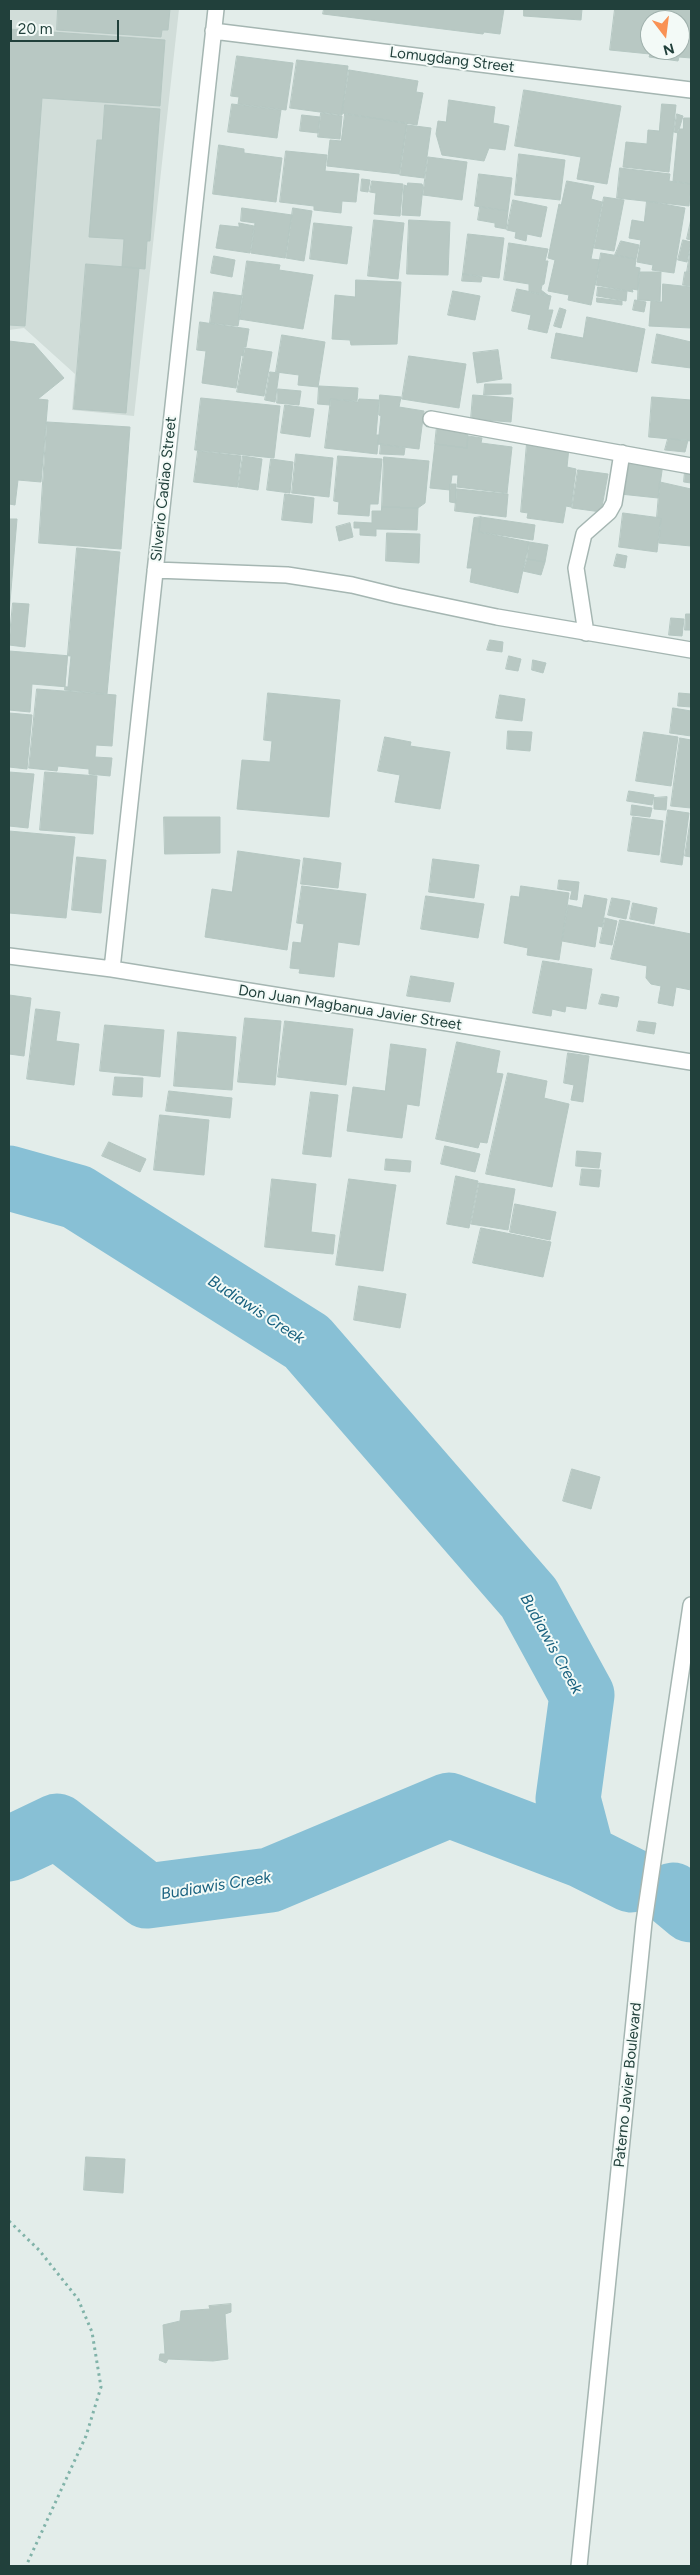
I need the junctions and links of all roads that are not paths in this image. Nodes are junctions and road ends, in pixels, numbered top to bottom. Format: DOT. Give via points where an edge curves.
graph roads {
  1 [pos="216,9"];
  2 [pos="213,31"];
  3 [pos="691,90"];
  4 [pos="430,419"];
  5 [pos="622,453"];
  6 [pos="691,466"];
  7 [pos="155,570"];
  8 [pos="586,633"];
  9 [pos="691,650"];
  10 [pos="9,956"];
  11 [pos="112,969"];
  12 [pos="691,1062"];
  13 [pos="691,1605"];
  14 [pos="579,2566"];
  1 -- 2 [label="street, Silverio Cadiao Street"];
  2 -- 3 [label="street, Lomugdang Street"];
  2 -- 7 [label="street, Silverio Cadiao Street"];
  4 -- 5 [label="street"];
  5 -- 6 [label="street"];
  5 -- 8 [label="street" via="614,503 609,512 584,534 576,568"];
  7 -- 8 [label="street" via="287,576 352,585"];
  7 -- 11 [label="street, Silverio Cadiao Street"];
  8 -- 9 [label="street"];
  10 -- 11 [label="street, Don Juan Magbanua Javier Street"];
  11 -- 12 [label="street, Don Juan Magbanua Javier Street"];
  13 -- 14 [label="street, Paterno Javier Boulevard" via="644,1922"];
}
